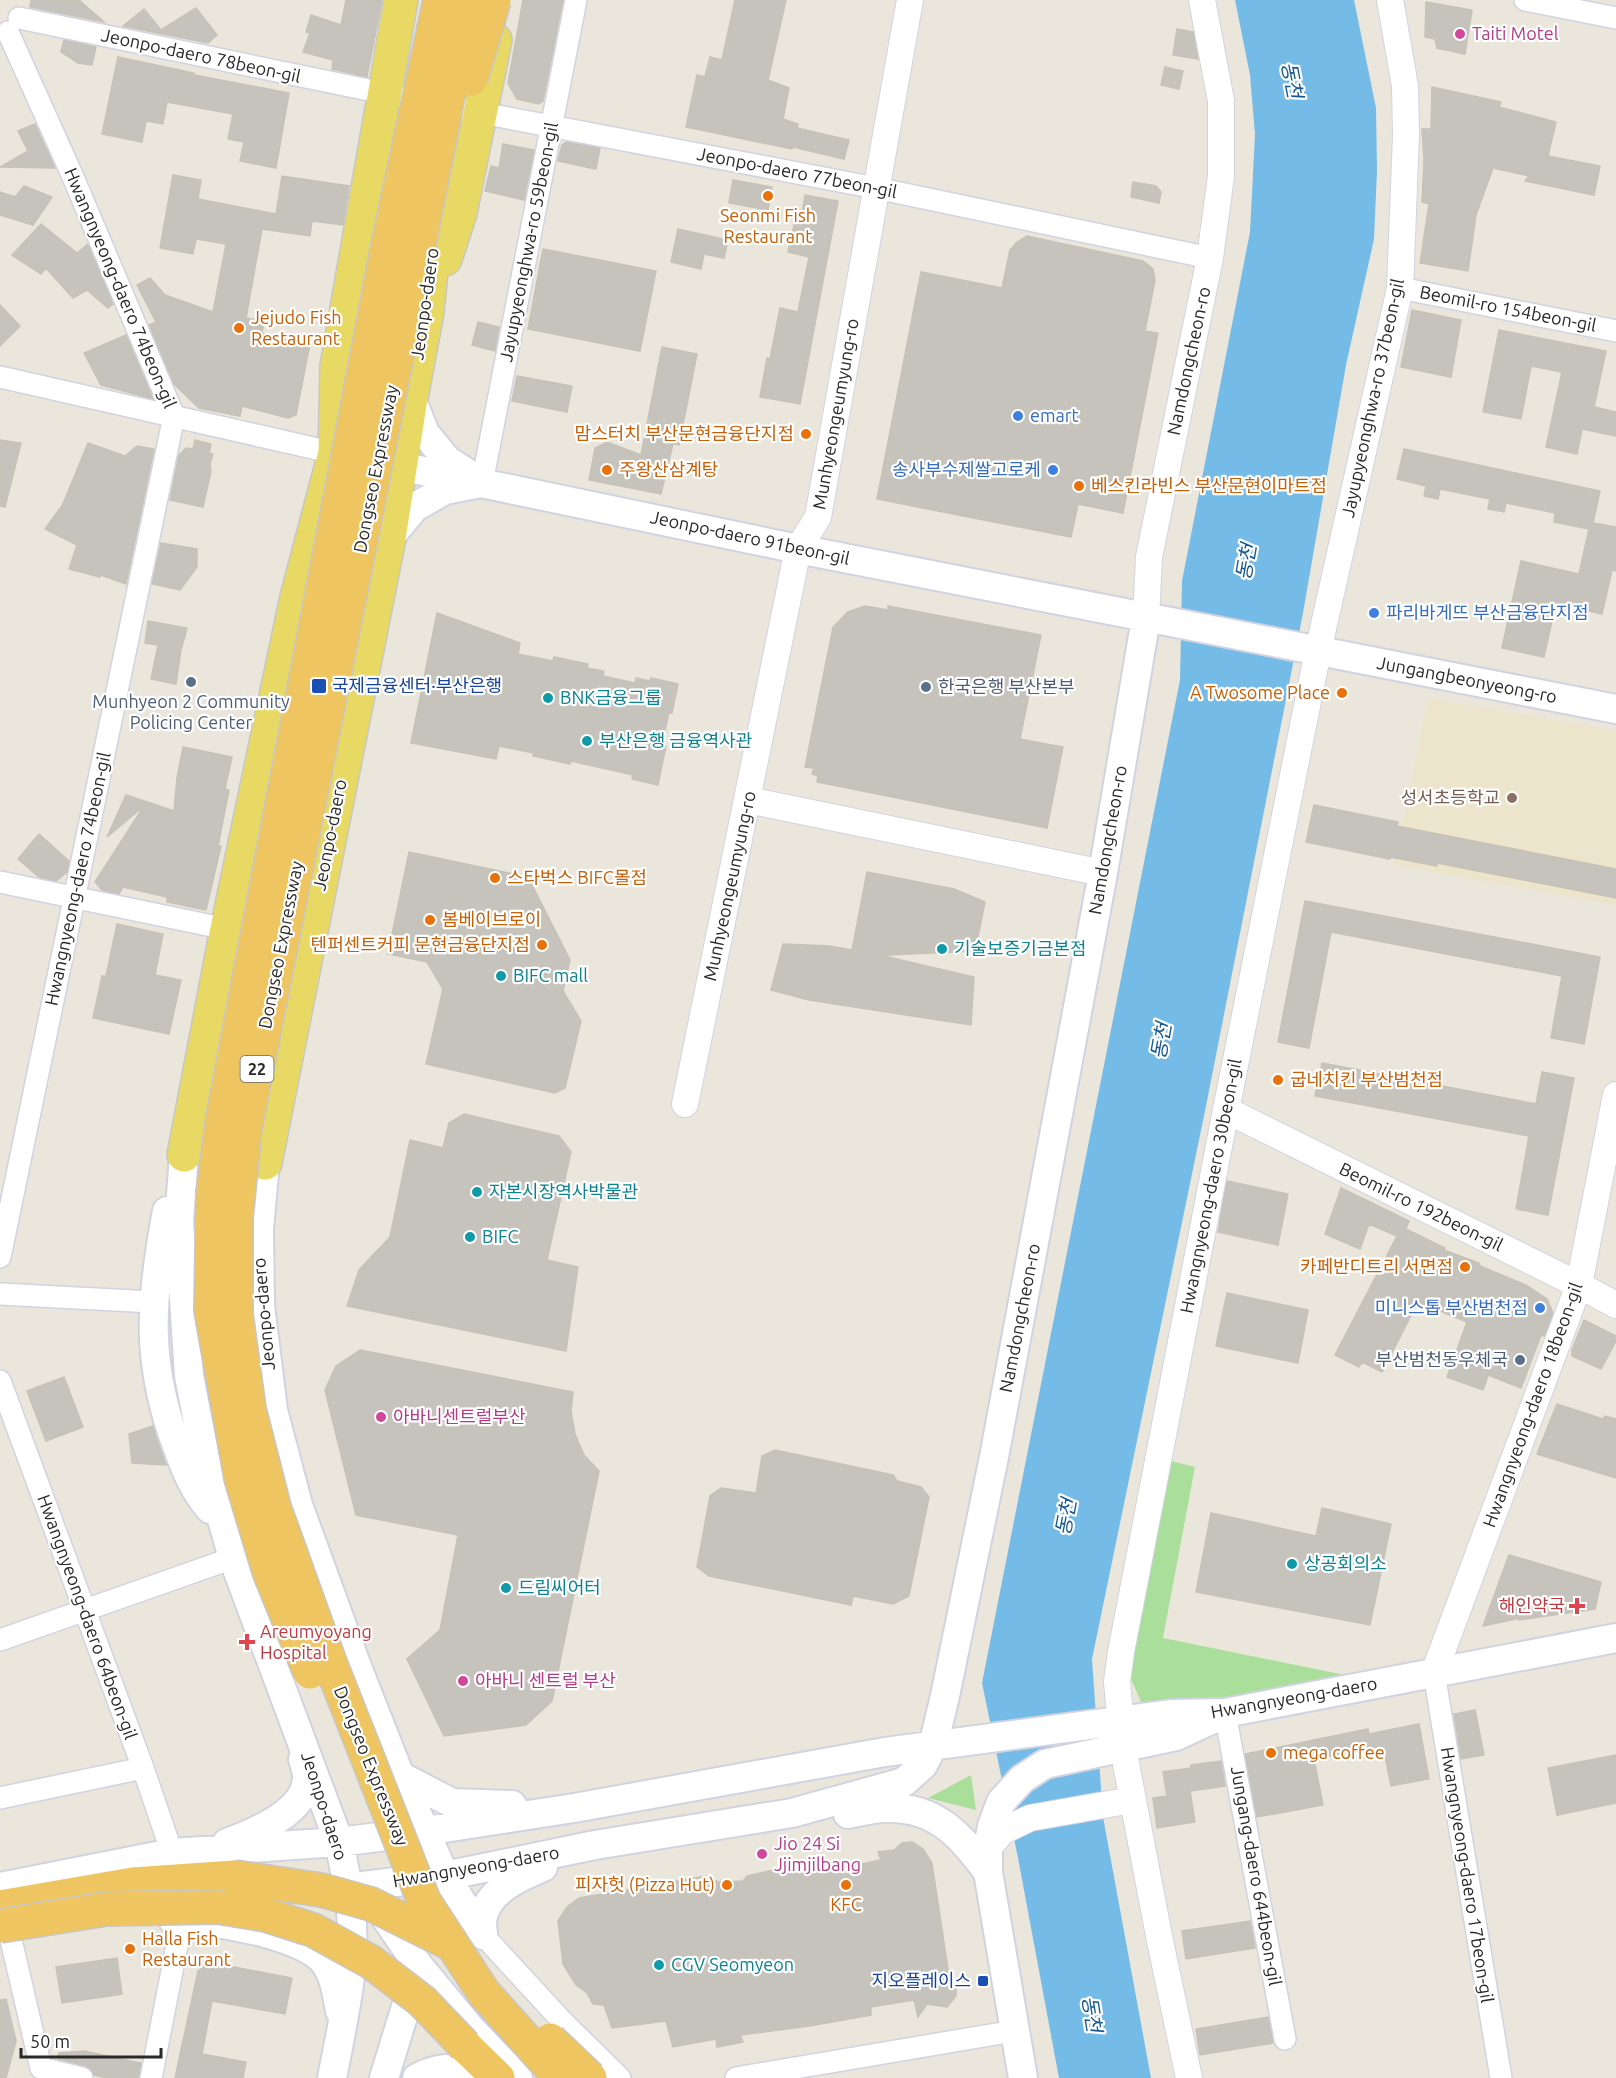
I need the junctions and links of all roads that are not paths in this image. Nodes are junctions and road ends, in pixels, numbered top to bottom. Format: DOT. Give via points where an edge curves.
graph roads {
  1 [pos="30,0"];
  2 [pos="401,0"];
  3 [pos="420,0"];
  4 [pos="432,0"];
  5 [pos="440,0"];
  6 [pos="467,0"];
  7 [pos="483,0"];
  8 [pos="494,0"];
  9 [pos="503,0"];
  10 [pos="576,0"];
  11 [pos="910,0"];
  12 [pos="1202,0"];
  13 [pos="1390,0"];
  14 [pos="1525,0"];
  15 [pos="1616,18"];
  16 [pos="9,31"];
  17 [pos="398,96"];
  18 [pos="471,111"];
  19 [pos="551,127"];
  20 [pos="876,188"];
  21 [pos="403,249"];
  22 [pos="1210,258"];
  23 [pos="1400,288"];
  24 [pos="1616,331"];
  25 [pos="0,377"];
  26 [pos="411,398"];
  27 [pos="174,416"];
  28 [pos="335,453"];
  29 [pos="400,466"];
  30 [pos="482,483"];
  31 [pos="389,538"];
  32 [pos="798,549"];
  33 [pos="297,597"];
  34 [pos="1156,620"];
  35 [pos="371,630"];
  36 [pos="1318,651"];
  37 [pos="1616,709"];
  38 [pos="748,800"];
  39 [pos="1103,873"];
  40 [pos="0,882"];
  41 [pos="75,897"];
  42 [pos="226,929"];
  43 [pos="1616,1095"];
  44 [pos="685,1104"];
  45 [pos="1226,1110"];
  46 [pos="184,1155"];
  47 [pos="265,1163"];
  48 [pos="0,1257"];
  49 [pos="1579,1285"];
  50 [pos="0,1294"];
  51 [pos="153,1302"];
  52 [pos="1616,1305"];
  53 [pos="0,1382"];
  54 [pos="222,1521"];
  55 [pos="233,1558"];
  56 [pos="84,1611"];
  57 [pos="1616,1638"];
  58 [pos="0,1640"];
  59 [pos="1434,1673"];
  60 [pos="1225,1713"];
  61 [pos="299,1733"];
  62 [pos="1121,1735"];
  63 [pos="933,1746"];
  64 [pos="143,1768"];
  65 [pos="400,1776"];
  66 [pos="0,1798"];
  67 [pos="1122,1802"];
  68 [pos="574,1808"];
  69 [pos="792,1813"];
  70 [pos="425,1831"];
  71 [pos="339,1842"];
  72 [pos="595,1845"];
  73 [pos="993,1850"];
  74 [pos="204,1851"];
  75 [pos="172,1853"];
  76 [pos="436,1877"];
  77 [pos="0,1887"];
  78 [pos="356,1888"];
  79 [pos="0,1907"];
  80 [pos="108,1920"];
  81 [pos="182,1920"];
  82 [pos="483,1935"];
  83 [pos="4,1936"];
  84 [pos="1160,1941"];
  85 [pos="351,1951"];
  86 [pos="418,1965"];
  87 [pos="342,2023"];
  88 [pos="1014,2031"];
  89 [pos="1285,2039"];
  90 [pos="82,2078"];
  91 [pos="151,2078"];
  92 [pos="332,2078"];
  93 [pos="384,2078"];
  94 [pos="417,2078"];
  95 [pos="492,2078"];
  96 [pos="498,2078"];
  97 [pos="518,2078"];
  98 [pos="535,2078"];
  99 [pos="560,2078"];
  100 [pos="574,2078"];
  101 [pos="590,2078"];
  102 [pos="621,2078"];
  103 [pos="736,2078"];
  104 [pos="1023,2078"];
  105 [pos="1173,2078"];
  106 [pos="1189,2078"];
  107 [pos="1500,2078"];
  1 -- 16 [label="street"];
  2 -- 17 [label="main road"];
  3 -- 21 [label="highway, bridge"];
  4 -- 17 [label="main road"];
  5 -- 21 [label="highway, Dongseo Expressway / 22, bridge"];
  6 -- 21 [label="highway, Dongseo Expressway / 22, bridge"];
  7 -- 18 [label="main road, Jeonpo-daero"];
  8 -- 21 [label="highway, bridge"];
  9 -- 18 [label="main road"];
  10 -- 19 [label="street, Jayupyeonghwa-ro 59beon-gil"];
  11 -- 20 [label="street, Munhyeongeumyung-ro"];
  12 -- 22 [label="street, Namdongcheon-ro" via="1221,101 1221,176"];
  13 -- 23 [label="street, Jayupyeonghwa-ro 37beon-gil" via="1405,86"];
  14 -- 15 [label="street"];
  16 -- 17 [label="street, Jeonpo-daero 78beon-gil"];
  16 -- 27 [label="street, Hwangnyeong-daero 74beon-gil"];
  17 -- 18 [label="street, Jeonpo-daero 77beon-gil"];
  17 -- 28 [label="main road"];
  18 -- 19 [label="street, Jeonpo-daero 77beon-gil"];
  18 -- 26 [label="main road, Jeonpo-daero" via="435,221 427,312"];
  19 -- 20 [label="street, Jeonpo-daero 77beon-gil"];
  19 -- 30 [label="street, Jayupyeonghwa-ro 59beon-gil"];
  20 -- 22 [label="street, Jeonpo-daero 77beon-gil"];
  20 -- 32 [label="street, Munhyeongeumyung-ro" via="818,517"];
  21 -- 98 [label="highway, Dongseo Expressway / 22, bridge" via="223,1117 213,1193 210,1310 241,1478 269,1571 407,1914 468,2003"];
  21 -- 99 [label="highway, Dongseo Expressway / 22, bridge" via="245,1128 236,1218 236,1314 249,1409 274,1508 424,1902 484,1994"];
  22 -- 34 [label="street, Namdongcheon-ro" via="1149,557"];
  23 -- 24 [label="street, Beomil-ro 154beon-gil"];
  23 -- 36 [label="street, Jayupyeonghwa-ro 37beon-gil"];
  25 -- 27 [label="street"];
  26 -- 29 [label="main road, Jeonpo-daero"];
  26 -- 30 [label="main road" via="425,433 447,460"];
  27 -- 28 [label="street"];
  27 -- 41 [label="street, Hwangnyeong-daero 74beon-gil"];
  28 -- 29 [label="main road, Jeonpo-daero 91beon-gil"];
  28 -- 33 [label="main road"];
  29 -- 30 [label="main road, Jeonpo-daero 91beon-gil"];
  29 -- 31 [label="main road, Jeonpo-daero"];
  30 -- 31 [label="main road" via="445,490 415,507"];
  30 -- 32 [label="main road, Jeonpo-daero 91beon-gil"];
  31 -- 35 [label="main road, Jeonpo-daero"];
  32 -- 34 [label="main road, Jeonpo-daero 91beon-gil"];
  32 -- 38 [label="street, Munhyeongeumyung-ro"];
  33 -- 35 [label="main road" via="319,582 353,589"];
  33 -- 42 [label="main road"];
  34 -- 36 [label="main road, Jeonpo-daero 91beon-gil"];
  34 -- 39 [label="main road, Namdongcheon-ro"];
  35 -- 47 [label="main road, Jeonpo-daero"];
  36 -- 37 [label="main road, Jungangbeonyeong-ro"];
  36 -- 45 [label="street, Hwangnyeong-daero 30beon-gil"];
  38 -- 39 [label="street"];
  38 -- 44 [label="street, Munhyeongeumyung-ro"];
  39 -- 63 [label="main road, Namdongcheon-ro" via="994,1457"];
  40 -- 41 [label="street"];
  41 -- 42 [label="street"];
  41 -- 48 [label="street, Hwangnyeong-daero 74beon-gil"];
  42 -- 46 [label="main road"];
  43 -- 49 [label="street, Hwangnyeong-daero 18beon-gil"];
  45 -- 49 [label="street, Beomil-ro 192beon-gil"];
  45 -- 62 [label="street, Hwangnyeong-daero 30beon-gil" via="1121,1652 1117,1682"];
  46 -- 51 [label="main road" via="169,1199"];
  46 -- 54 [label="main road, Jeonpo-daero" via="179,1221 189,1376"];
  47 -- 65 [label="main road, Jeonpo-daero" via="258,1267 273,1410 298,1504"];
  49 -- 52 [label="street, Beomil-ro 192beon-gil"];
  49 -- 59 [label="street, Hwangnyeong-daero 18beon-gil"];
  50 -- 51 [label="street"];
  51 -- 54 [label="main road" via="155,1364 171,1432 202,1501"];
  53 -- 56 [label="street, Hwangnyeong-daero 64beon-gil"];
  54 -- 55 [label="main road, Jeonpo-daero"];
  55 -- 56 [label="street"];
  55 -- 61 [label="main road, Jeonpo-daero"];
  56 -- 58 [label="street"];
  56 -- 64 [label="street, Hwangnyeong-daero 64beon-gil"];
  57 -- 59 [label="main road, Hwangnyeong-daero"];
  59 -- 60 [label="main road, Hwangnyeong-daero"];
  59 -- 107 [label="street, Hwangnyeong-daero 17beon-gil"];
  60 -- 62 [label="main road, Hwangnyeong-daero" via="1172,1714"];
  60 -- 89 [label="street, Jungang-daero 644beon-gil"];
  61 -- 71 [label="main road, Jeonpo-daero"];
  61 -- 74 [label="main road" via="307,1779 298,1802 254,1833"];
  62 -- 63 [label="main road, Hwangnyeong-daero" via="979,1740"];
  62 -- 67 [label="street"];
  62 -- 73 [label="main road" via="1046,1764 1022,1779 1001,1802 992,1826"];
  63 -- 68 [label="main road, Hwangnyeong-daero"];
  63 -- 69 [label="main road, Hwangnyeong-daero" via="923,1765 904,1782"];
  64 -- 66 [label="street"];
  64 -- 75 [label="street, Hwangnyeong-daero 64beon-gil"];
  65 -- 68 [label="main road" via="452,1803"];
  65 -- 70 [label="main road, Jeonpo-daero"];
  67 -- 73 [label="street" via="1030,1818"];
  67 -- 84 [label="street"];
  68 -- 70 [label="main road, Hwangnyeong-daero"];
  69 -- 72 [label="main road, Hwangnyeong-daero"];
  69 -- 73 [label="main road" via="828,1817 885,1808 910,1809 933,1816 967,1843"];
  70 -- 71 [label="main road, Hwangnyeong-daero"];
  70 -- 76 [label="main road, Jeonpo-daero"];
  71 -- 74 [label="main road, Hwangnyeong-daero"];
  71 -- 78 [label="main road, Jeonpo-daero"];
  72 -- 76 [label="main road, Hwangnyeong-daero"];
  72 -- 82 [label="main road" via="512,1880 492,1899 483,1917"];
  73 -- 88 [label="main road"];
  74 -- 75 [label="main road, Hwangnyeong-daero"];
  75 -- 77 [label="main road, Hwangnyeong-daero"];
  76 -- 78 [label="main road, Hwangnyeong-daero"];
  76 -- 82 [label="main road, Jeonpo-daero"];
  76 -- 86 [label="main road"];
  78 -- 80 [label="main road, Hwangnyeong-daero" via="184,1900"];
  78 -- 85 [label="main road"];
  78 -- 86 [label="main road, Jeonpo-daero"];
  79 -- 101 [label="highway, bridge" via="133,1884 234,1877 321,1890 371,1904 440,1937 474,1959"];
  80 -- 81 [label="main road"];
  80 -- 83 [label="main road, Hwangnyeong-daero"];
  81 -- 87 [label="main road" via="284,1938 310,1950 324,1963 334,1981"];
  81 -- 91 [label="street"];
  82 -- 102 [label="street"];
  83 -- 85 [label="highway, bridge" via="106,1909 218,1907 266,1915 313,1930"];
  83 -- 90 [label="street" via="41,2068"];
  84 -- 105 [label="street" via="1163,2012"];
  84 -- 106 [label="street"];
  85 -- 87 [label="main road"];
  85 -- 96 [label="highway, bridge" via="422,2001"];
  86 -- 93 [label="main road"];
  86 -- 97 [label="main road, Jeonpo-daero"];
  86 -- 100 [label="main road" via="509,2004"];
  87 -- 92 [label="main road"];
  88 -- 103 [label="street"];
  88 -- 104 [label="main road"];
  94 -- 95 [label="main road" via="433,2070 462,2068"];
}
